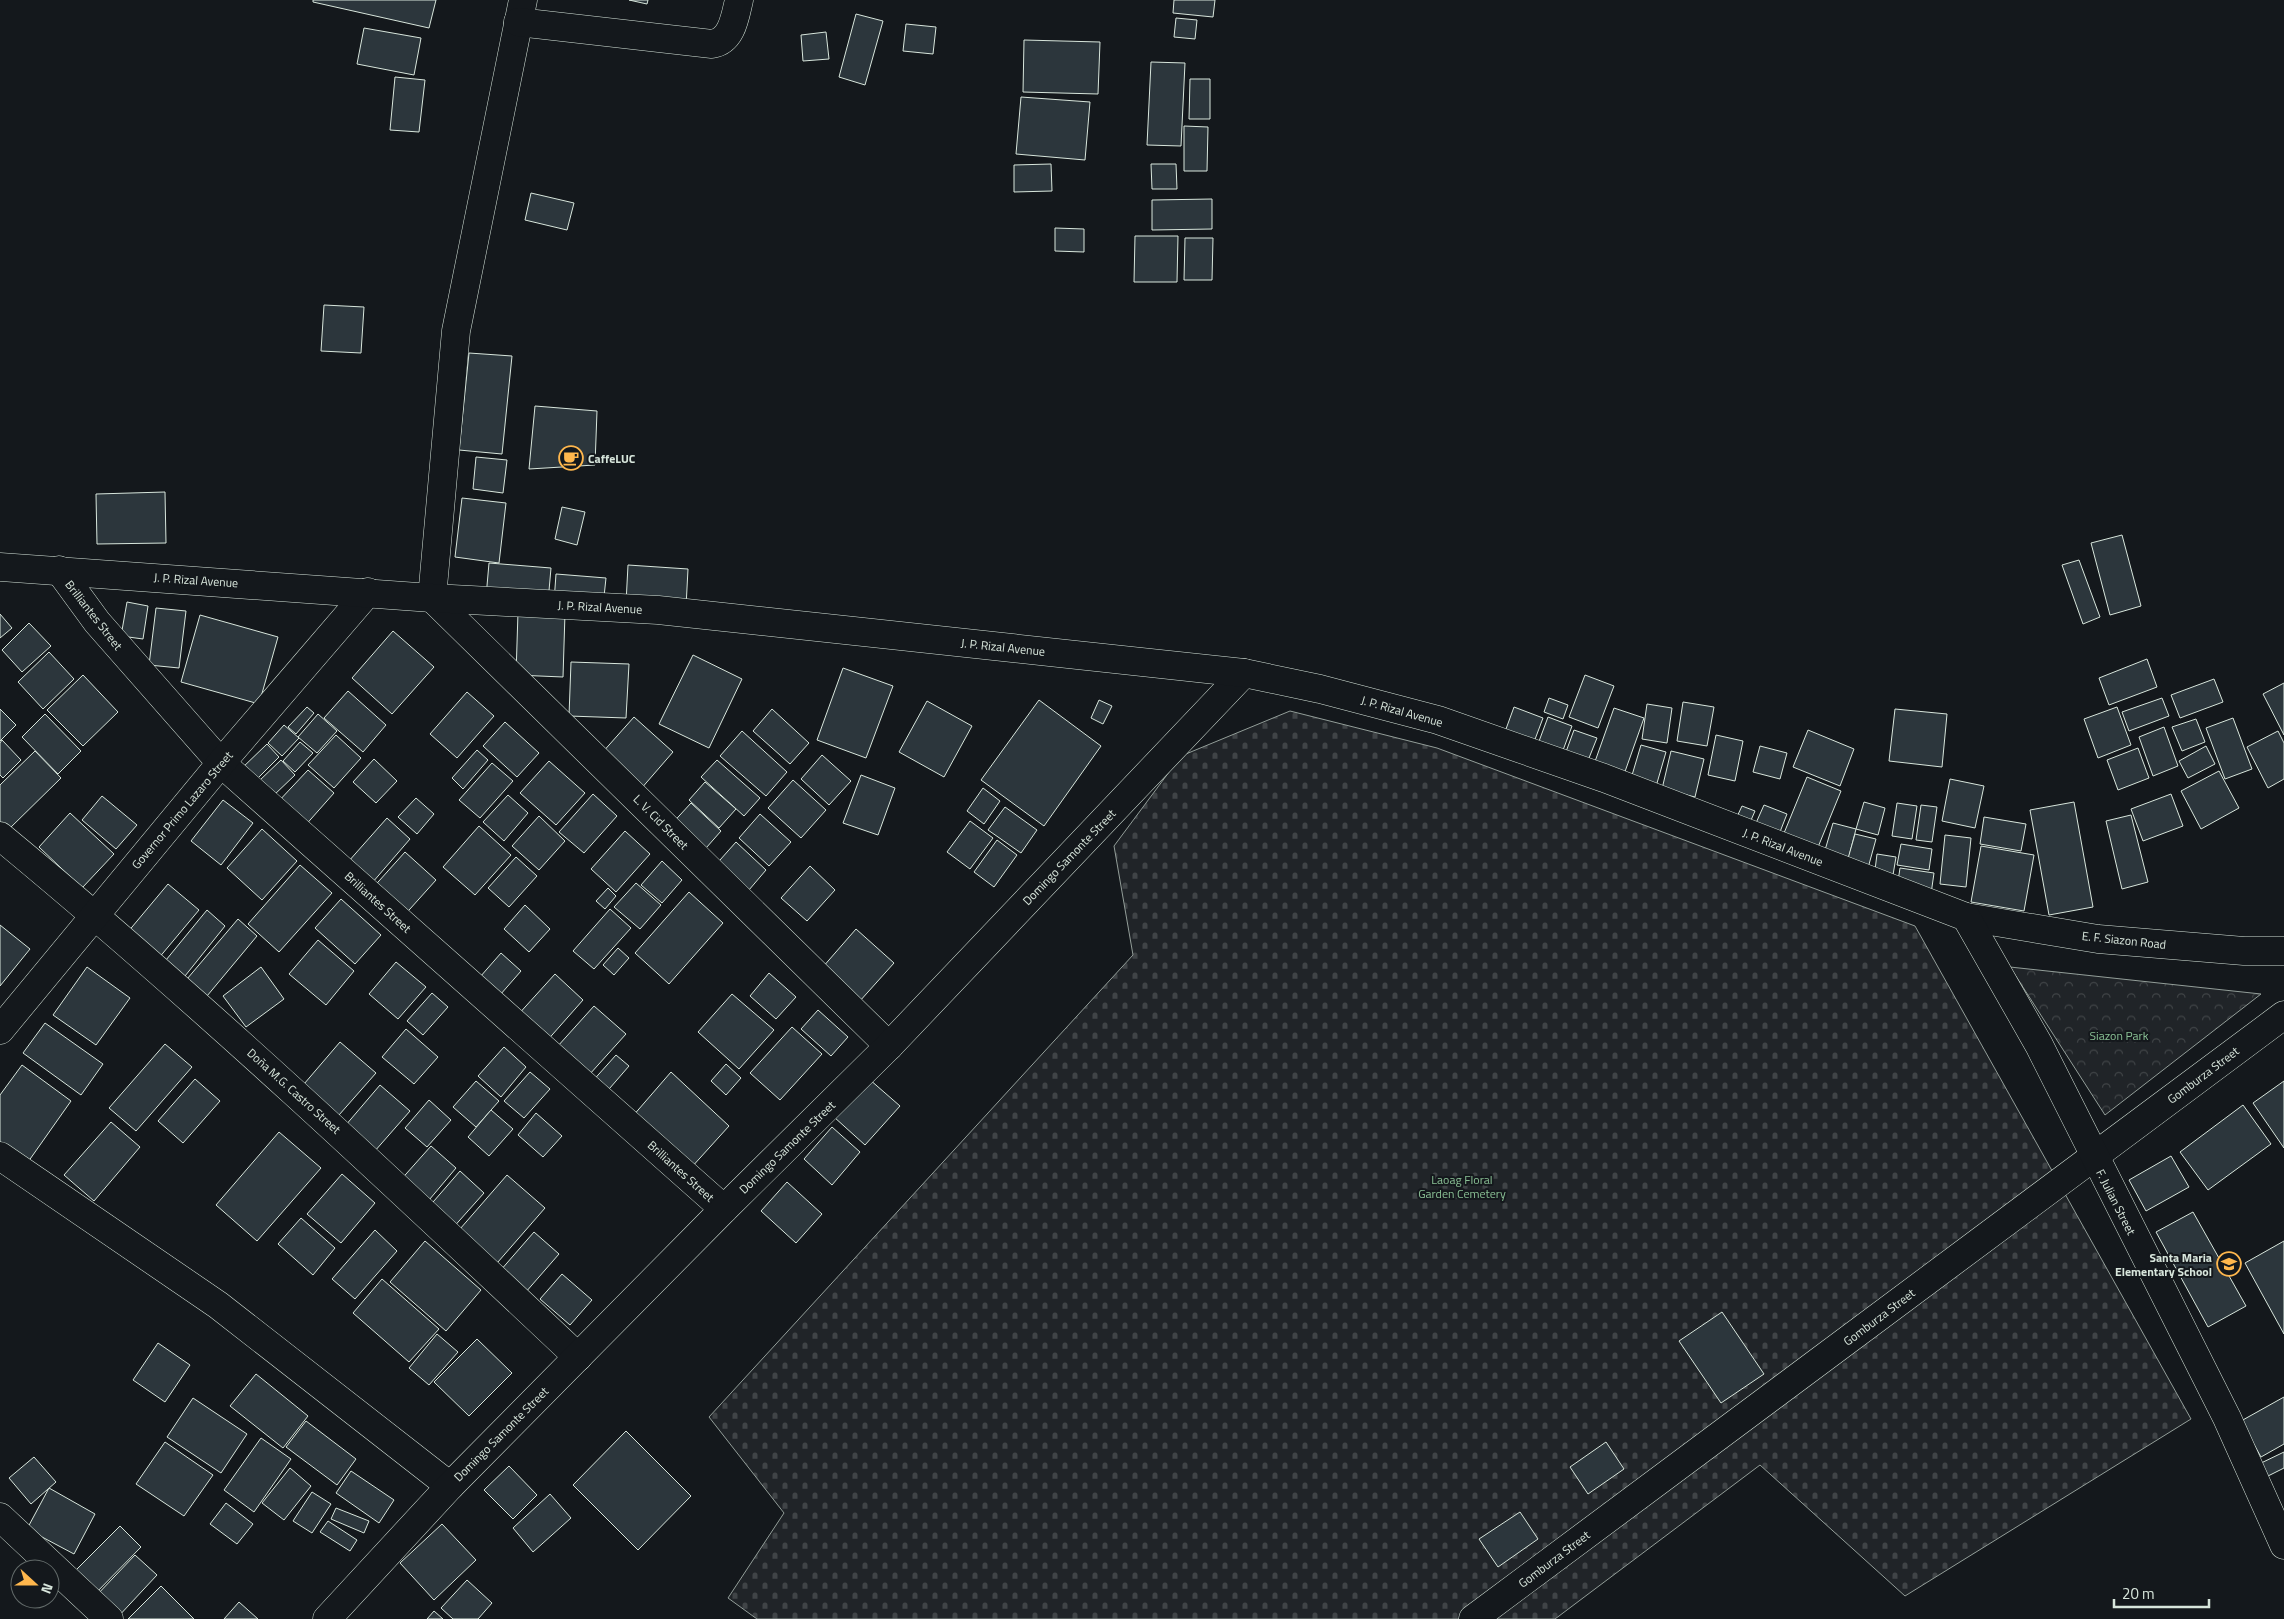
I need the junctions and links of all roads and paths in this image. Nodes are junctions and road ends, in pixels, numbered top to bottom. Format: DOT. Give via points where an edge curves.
graph roads {
  1 [pos="740,0"];
  2 [pos="520,11"];
  3 [pos="0,567"];
  4 [pos="59,570"];
  5 [pos="368,592"];
  6 [pos="432,598"];
  7 [pos="1244,673"];
  8 [pos="221,763"];
  9 [pos="0,836"];
  10 [pos="96,915"];
  11 [pos="1966,917"];
  12 [pos="2284,951"];
  13 [pos="2284,1015"];
  14 [pos="0,1030"];
  15 [pos="889,1046"];
  16 [pos="0,1156"];
  17 [pos="2094,1157"];
  18 [pos="724,1209"];
  19 [pos="578,1357"];
  20 [pos="450,1486"];
  21 [pos="0,1517"];
  22 [pos="2284,1545"];
  23 [pos="109,1619"];
  24 [pos="327,1619"];
  25 [pos="1473,1619"];
  1 -- 2 [label="street" via="727,35 719,43 712,44"];
  2 -- 6 [label="street" via="456,331"];
  3 -- 4 [label="street, J. P. Rizal Avenue"];
  4 -- 5 [label="street, J. P. Rizal Avenue"];
  4 -- 8 [label="street, Brilliantes Street" via="97,622"];
  5 -- 6 [label="street, J. P. Rizal Avenue"];
  5 -- 8 [label="street, Governor Primo Lazaro Street"];
  6 -- 7 [label="street, J. P. Rizal Avenue" via="658,610"];
  6 -- 15 [label="street, L. V. Cid Street"];
  7 -- 11 [label="street, J. P. Rizal Avenue" via="1320,688 1438,720 1604,778"];
  7 -- 15 [label="street, Domingo Samonte Street"];
  8 -- 10 [label="street, Governor Primo Lazaro Street"];
  8 -- 18 [label="street, Brilliantes Street"];
  9 -- 10 [label="street, Doña M.G. Castro Street"];
  10 -- 14 [label="street, Governor Primo Lazaro Street"];
  10 -- 19 [label="street, Doña M.G. Castro Street" via="337,1130"];
  11 -- 12 [label="street, E. F. Siazon Road" via="2098,939 2244,951"];
  11 -- 17 [label="street, F. Julian Street" via="2039,1045"];
  13 -- 17 [label="street, Gomburza Street"];
  15 -- 18 [label="street, Domingo Samonte Street"];
  16 -- 20 [label="street" via="218,1305"];
  17 -- 22 [label="street, F. Julian Street" via="2227,1418"];
  17 -- 25 [label="street, Gomburza Street"];
  18 -- 19 [label="street, Domingo Samonte Street"];
  19 -- 20 [label="street, Domingo Samonte Street"];
  20 -- 24 [label="street, Domingo Samonte Street"];
  21 -- 23 [label="street"];
}
